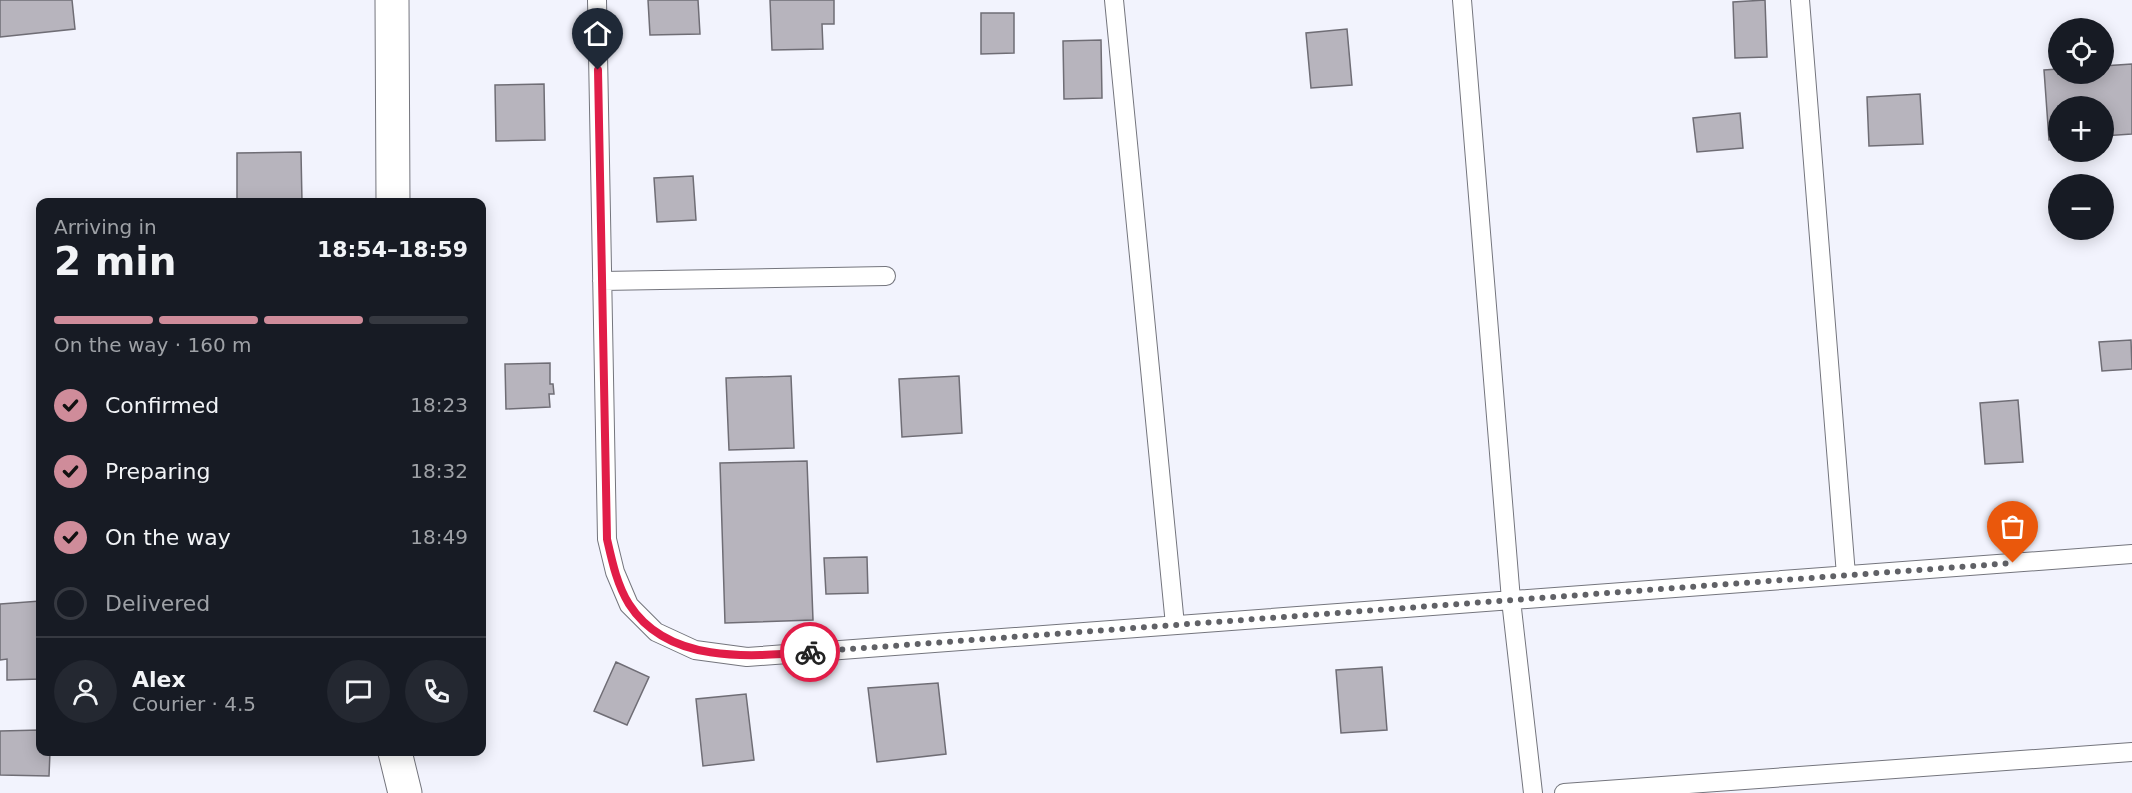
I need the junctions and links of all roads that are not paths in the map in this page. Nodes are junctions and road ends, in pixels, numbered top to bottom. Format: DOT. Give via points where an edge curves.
graph roads {
  1 [pos="392,0"];
  2 [pos="597,0"];
  3 [pos="1114,0"];
  4 [pos="1461,0"];
  5 [pos="1800,0"];
  6 [pos="393,198"];
  7 [pos="886,276"];
  8 [pos="602,281"];
  9 [pos="2132,554"];
  10 [pos="1846,575"];
  11 [pos="1511,600"];
  12 [pos="1175,625"];
  13 [pos="2132,752"];
  14 [pos="396,756"];
  15 [pos="405,793"];
  16 [pos="1533,793"];
  17 [pos="1564,793"];
  1 -- 6 [label="street"];
  2 -- 8 [label="lane"];
  3 -- 12 [label="lane"];
  4 -- 11 [label="lane"];
  5 -- 10 [label="lane"];
  7 -- 8 [label="lane"];
  8 -- 12 [label="lane" via="607,539 629,605 656,632 695,650 747,657"];
  9 -- 10 [label="lane"];
  10 -- 11 [label="lane"];
  11 -- 12 [label="lane"];
  11 -- 16 [label="lane"];
  13 -- 17 [label="lane"];
  14 -- 15 [label="street"];
}
